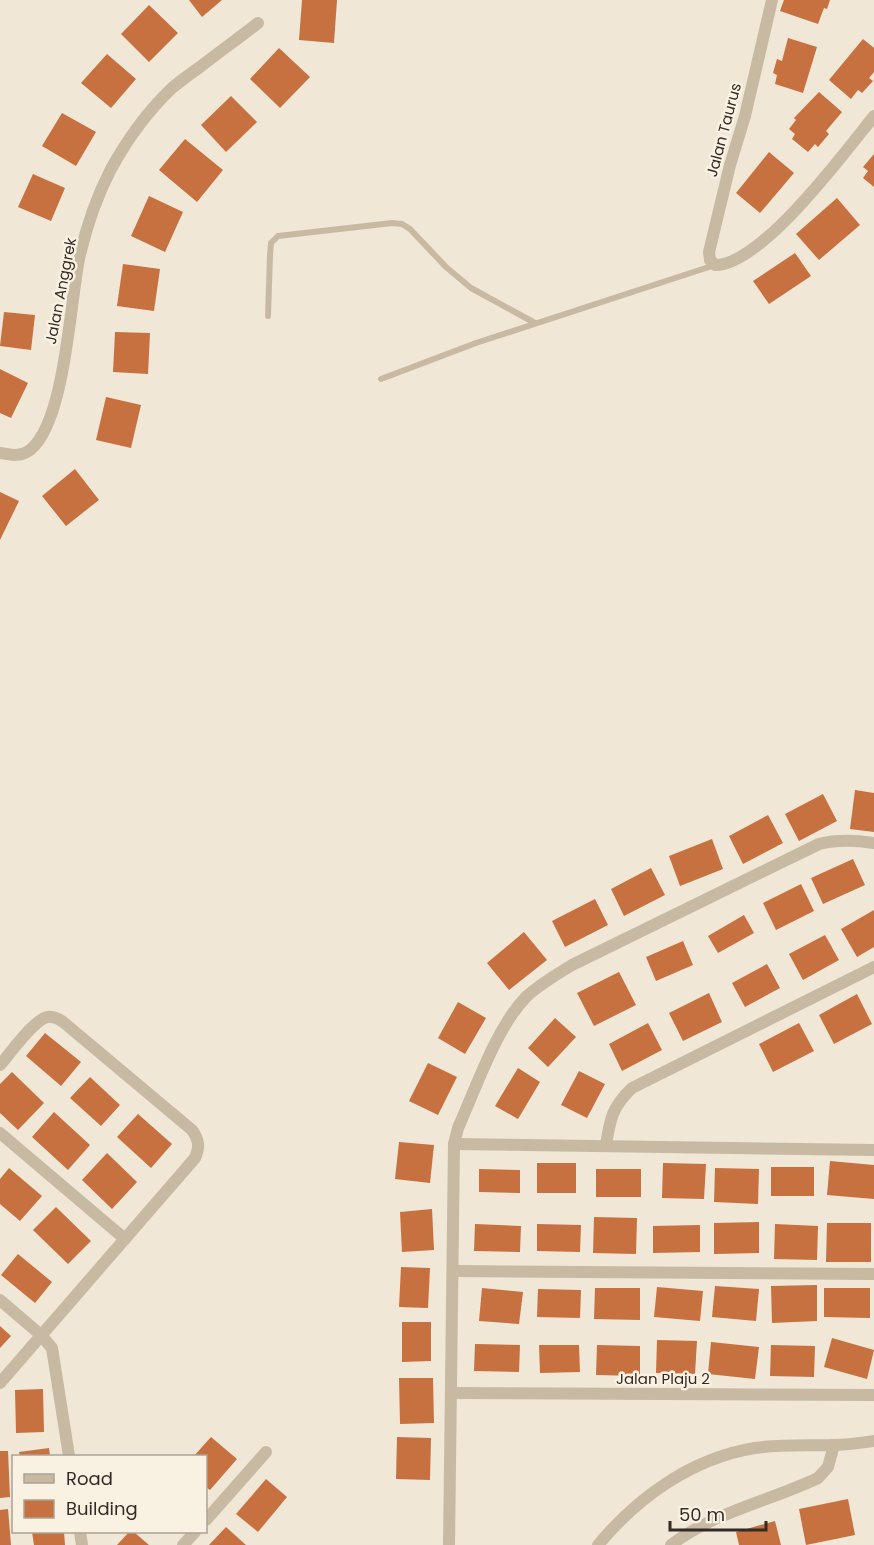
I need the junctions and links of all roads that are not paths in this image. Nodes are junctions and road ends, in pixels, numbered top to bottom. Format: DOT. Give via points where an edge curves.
graph roads {
  1 [pos="772,0"];
  2 [pos="258,24"];
  3 [pos="874,116"];
  4 [pos="715,265"];
  5 [pos="268,316"];
  6 [pos="535,323"];
  7 [pos="381,379"];
  8 [pos="0,453"];
  9 [pos="874,843"];
  10 [pos="874,968"];
  11 [pos="0,1065"];
  12 [pos="0,1132"];
  13 [pos="453,1144"];
  14 [pos="606,1145"];
  15 [pos="874,1150"];
  16 [pos="125,1239"];
  17 [pos="454,1271"];
  18 [pos="874,1274"];
  19 [pos="0,1300"];
  20 [pos="41,1335"];
  21 [pos="0,1383"];
  22 [pos="452,1393"];
  23 [pos="874,1395"];
  24 [pos="874,1441"];
  25 [pos="834,1446"];
  26 [pos="266,1452"];
  27 [pos="69,1455"];
  28 [pos="207,1519"];
  29 [pos="194,1533"];
  30 [pos="183,1545"];
  31 [pos="449,1545"];
  32 [pos="598,1545"];
  33 [pos="671,1545"];
  1 -- 4 [label="street, Jalan Taurus" via="714,230 710,260"];
  2 -- 8 [label="street, Jalan Anggrek" via="172,87 123,148 98,199 79,258 50,422 30,450 22,454"];
  3 -- 4 [label="street" via="802,204 772,233 732,262"];
  4 -- 6 [label="lane"];
  5 -- 6 [label="lane" via="271,243 278,236 392,223 410,229 471,288"];
  6 -- 7 [label="lane"];
  9 -- 13 [label="street" via="833,840 819,844 572,965 540,985 513,1012 504,1028"];
  10 -- 14 [label="street" via="632,1088 614,1108"];
  11 -- 16 [label="street" via="38,1021 56,1018 197,1136 199,1149 195,1158"];
  12 -- 16 [label="street"];
  13 -- 14 [label="street"];
  13 -- 17 [label="street"];
  14 -- 15 [label="street"];
  16 -- 20 [label="street"];
  17 -- 18 [label="street"];
  17 -- 22 [label="street"];
  19 -- 20 [label="street"];
  20 -- 21 [label="street"];
  20 -- 27 [label="street" via="52,1348"];
  22 -- 23 [label="street, Jalan Plaju 2"];
  22 -- 31 [label="street"];
  24 -- 25 [label="street"];
  25 -- 32 [label="street" via="755,1448 728,1454 680,1475 646,1497"];
  25 -- 33 [label="street" via="828,1467 818,1478 723,1516"];
  26 -- 28 [label="street"];
  29 -- 30 [label="street"];
}
